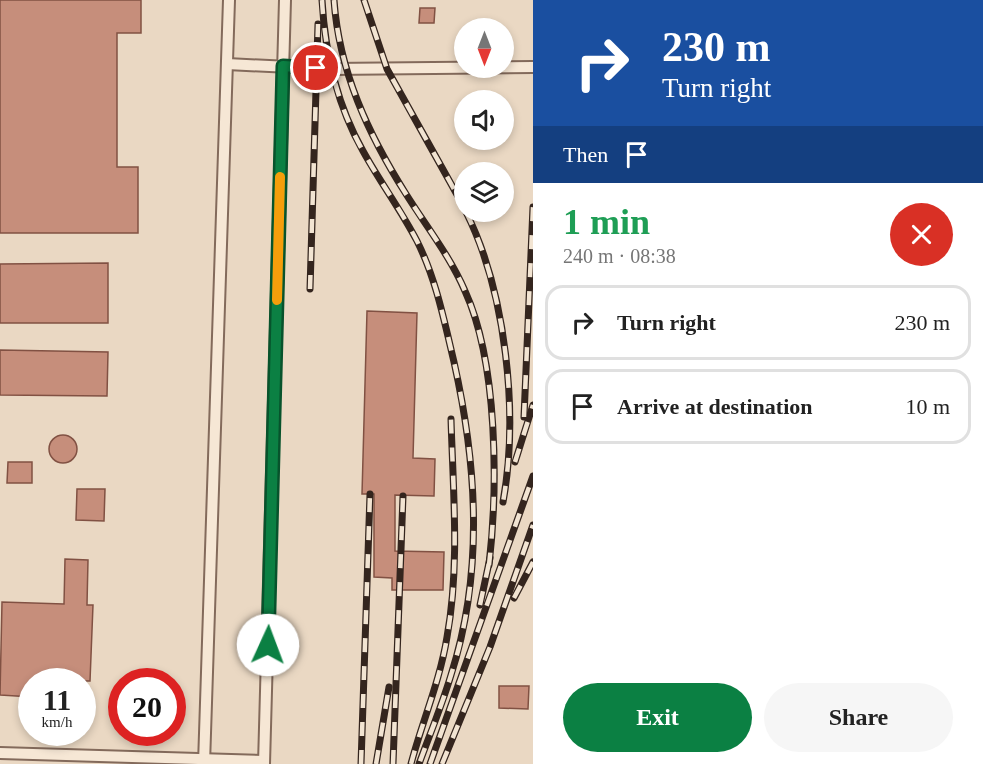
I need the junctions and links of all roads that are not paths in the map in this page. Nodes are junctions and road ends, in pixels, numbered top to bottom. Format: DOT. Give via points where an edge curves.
graph roads {
  1 [pos="229,0"];
  2 [pos="285,0"];
  3 [pos="226,64"];
  4 [pos="283,66"];
  5 [pos="533,68"];
  6 [pos="0,753"];
  7 [pos="205,762"];
  8 [pos="264,763"];
  1 -- 3 [label="lane"];
  2 -- 4 [label="lane"];
  3 -- 4 [label="lane"];
  3 -- 7 [label="lane"];
  4 -- 5 [label="lane"];
  4 -- 8 [label="lane"];
  6 -- 7 [label="lane"];
  7 -- 8 [label="lane"];
}
